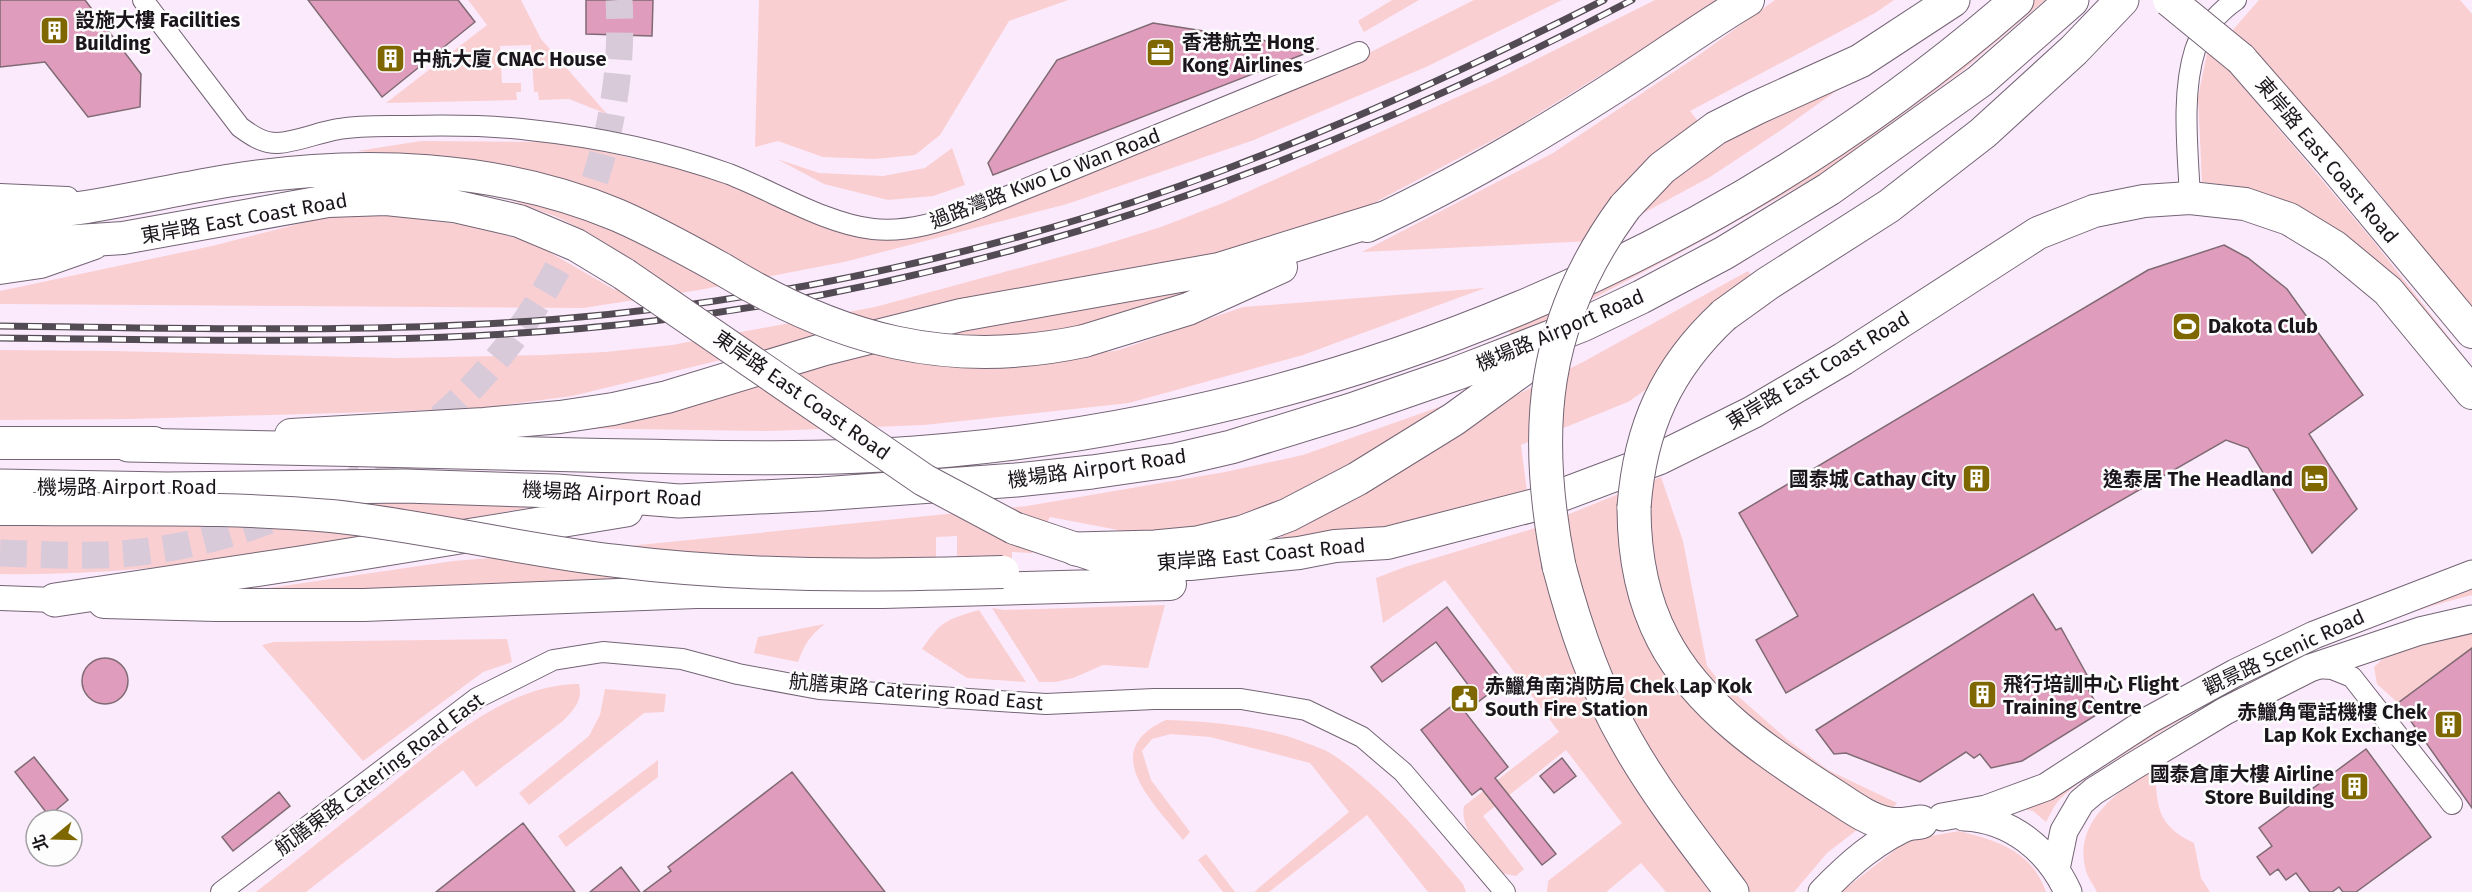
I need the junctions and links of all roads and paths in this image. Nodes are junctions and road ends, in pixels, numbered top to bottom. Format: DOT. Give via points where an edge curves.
graph roads {
  1 [pos="143,0"];
  2 [pos="1748,0"];
  3 [pos="1953,0"];
  4 [pos="2017,0"];
  5 [pos="2072,0"];
  6 [pos="2122,0"];
  7 [pos="2169,0"];
  8 [pos="2235,0"];
  9 [pos="1359,52"];
  10 [pos="0,196"];
  11 [pos="2190,198"];
  12 [pos="118,201"];
  13 [pos="0,215"];
  14 [pos="1386,218"];
  15 [pos="123,238"];
  16 [pos="0,246"];
  17 [pos="0,272"];
  18 [pos="1582,325"];
  19 [pos="2472,332"];
  20 [pos="2472,393"];
  21 [pos="0,443"];
  22 [pos="128,445"];
  23 [pos="0,486"];
  24 [pos="679,501"];
  25 [pos="0,509"];
  26 [pos="1387,543"];
  27 [pos="1076,549"];
  28 [pos="1112,561"];
  29 [pos="2472,574"];
  30 [pos="0,598"];
  31 [pos="55,600"];
  32 [pos="2472,619"];
  33 [pos="2358,650"];
  34 [pos="2310,668"];
  35 [pos="2352,677"];
  36 [pos="2452,804"];
  37 [pos="1931,820"];
  38 [pos="2062,881"];
  39 [pos="221,892"];
  40 [pos="1505,892"];
  41 [pos="1732,892"];
  42 [pos="1822,892"];
  1 -- 9 [label="street, 過路灣路 Kwo Lo Wan Road" via="240,127 265,141 277,143 340,129 465,125 569,135 672,155 838,220 872,229 935,223 979,208"];
  2 -- 14 [label="main road, 東岸路 East Coast Road" via="1523,143"];
  3 -- 41 [label="highway, bridge" via="1860,61 1716,128 1662,168 1608,230 1578,284 1551,370 1545,465 1550,519 1577,629 1626,741 1674,816"];
  4 -- 22 [label="highway, 機場路 Airport Road" via="1843,133 1750,192 1641,253 1524,307 1414,349 1309,383 1190,414 1001,445 846,456 707,458"];
  5 -- 18 [label="highway, 機場路 Airport Road" via="1980,81 1829,189 1724,253"];
  6 -- 37 [label="highway, bridge" via="1983,133 1889,206 1724,315 1692,349 1661,397 1643,444 1634,507 1641,576 1654,619 1672,653 1700,691 1777,758 1862,813 1890,824"];
  7 -- 19 [label="main road, 東岸路 East Coast Road, bridge" via="2241,59"];
  8 -- 11 [label="street" via="2195,48 2187,123"];
  10 -- 12 [label="street, 東岸路 East Coast Road"];
  11 -- 20 [label="main road, 東岸路 East Coast Road" via="2245,204 2289,219 2335,247 2388,291"];
  11 -- 26 [label="main road, 東岸路 East Coast Road" via="2144,201 2094,211 2038,234 1784,395 1660,458 1535,505"];
  12 -- 13 [label="main road"];
  12 -- 14 [label="main road, 東岸路 East Coast Road, bridge" via="308,170 427,171 514,184 578,201 650,230 813,317 882,340 981,354 1028,352 1084,341 1188,309"];
  14 -- 22 [label="main road" via="1220,269 961,315 613,409 484,424"];
  15 -- 16 [label="main road"];
  15 -- 17 [label="street, 東岸路 East Coast Road" via="41,266"];
  15 -- 27 [label="main road, 東岸路 East Coast Road, bridge" via="328,201 396,199 454,206 519,221 576,244 624,274 924,480 1014,528"];
  18 -- 24 [label="highway, 機場路 Airport Road" via="1352,410 1175,460 1016,480"];
  18 -- 27 [label="highway" via="1455,419 1350,483 1288,515 1243,532 1197,543"];
  21 -- 22 [label="main road, 機場路 Airport Road"];
  23 -- 24 [label="highway, 機場路 Airport Road" via="405,486 557,491"];
  24 -- 31 [label="highway"];
  25 -- 28 [label="main road, bridge" via="255,511 331,516 588,558 770,571 904,575 1071,569"];
  26 -- 28 [label="main road, 東岸路 East Coast Road" via="1190,564"];
  26 -- 31 [label="main road" via="1341,563 1166,584 895,592 696,592 364,605"];
  27 -- 28 [label="main road, 東岸路 East Coast Road"];
  29 -- 37 [label="main road, 觀景路 Scenic Road" via="2314,635 2225,678 2150,720 2046,787 1986,809"];
  30 -- 31 [label="street"];
  32 -- 33 [label="main road, 觀景路 Scenic Road"];
  33 -- 34 [label="main road, 觀景路 Scenic Road"];
  33 -- 35 [label="street"];
  34 -- 35 [label="street" via="2332,669"];
  34 -- 38 [label="main road, 觀景路 Scenic Road" via="2225,711 2081,802 2064,831"];
  35 -- 36 [label="street"];
  37 -- 38 [label="main road" via="1967,817 2007,827 2036,846"];
  37 -- 42 [label="main road" via="1897,831 1875,844"];
  39 -- 40 [label="street, 航膳東路 Catering Road East" via="477,698 553,660 603,652 682,659 819,689 1046,704 1241,699 1306,710 1362,737 1403,772"];
}
